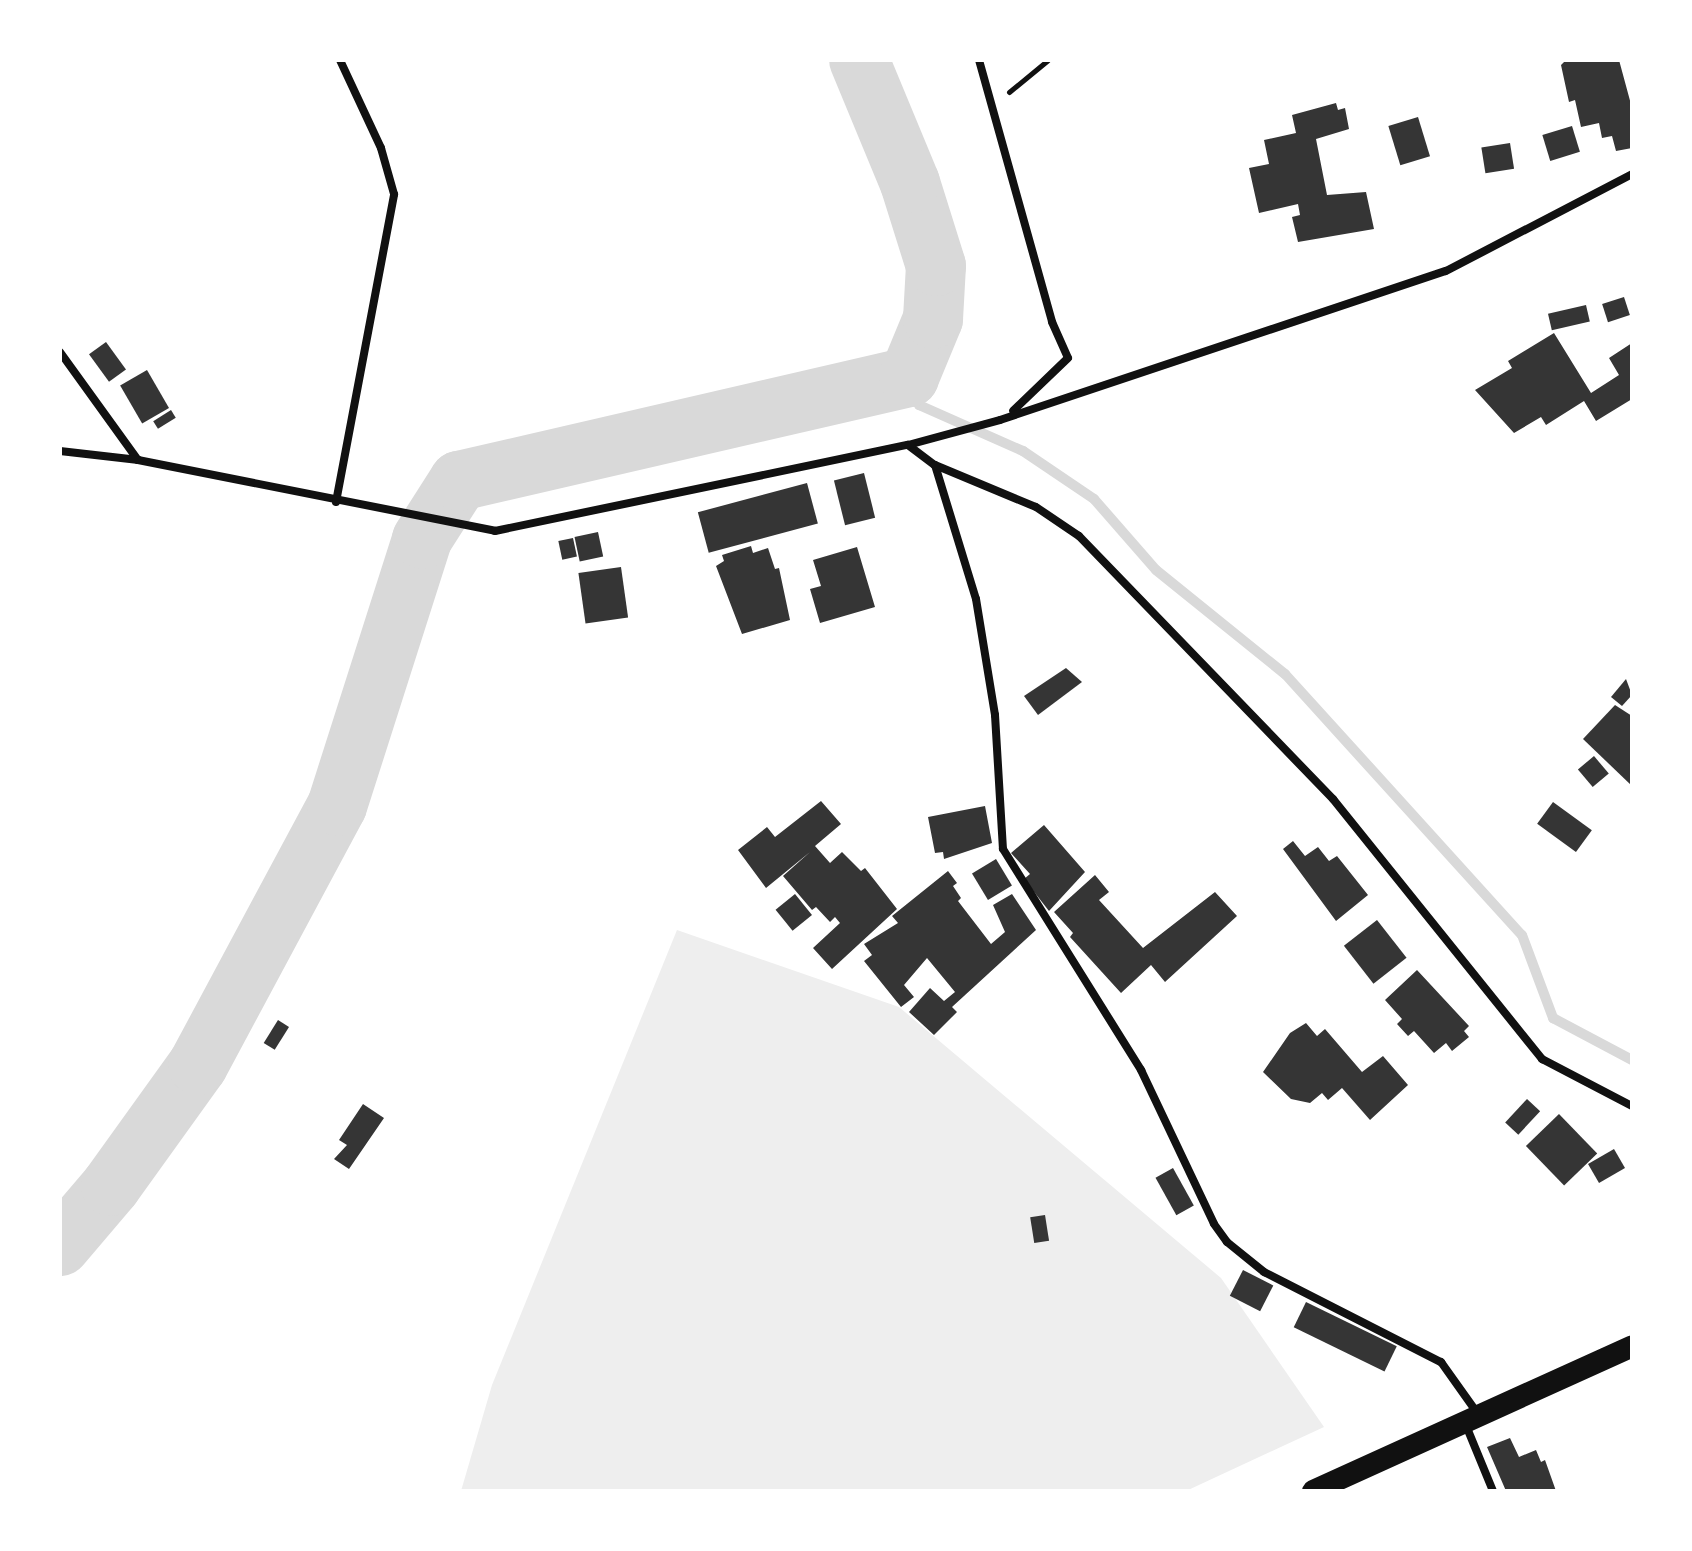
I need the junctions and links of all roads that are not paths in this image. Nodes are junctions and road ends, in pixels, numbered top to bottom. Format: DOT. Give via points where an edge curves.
graph roads {
  1 [pos="340,60"];
  2 [pos="979,60"];
  3 [pos="1632,174"];
  4 [pos="60,352"];
  5 [pos="1011,413"];
  6 [pos="908,445"];
  7 [pos="60,451"];
  8 [pos="138,460"];
  9 [pos="935,465"];
  10 [pos="336,502"];
  11 [pos="1632,1106"];
  12 [pos="1632,1346"];
  13 [pos="1472,1418"];
  14 [pos="1313,1491"];
  15 [pos="1493,1491"];
  1 -- 10 [label="street" via="381,148 394,194"];
  2 -- 5 [label="street" via="1052,322 1068,358"];
  3 -- 5 [label="street" via="1446,271"];
  4 -- 8 [label="street"];
  5 -- 6 [label="street"];
  6 -- 9 [label="street"];
  6 -- 10 [label="street" via="495,531"];
  7 -- 8 [label="street"];
  8 -- 10 [label="street"];
  9 -- 11 [label="street" via="1036,507 1079,536 1333,799 1542,1059"];
  9 -- 13 [label="street" via="976,599 995,715 1003,849 1141,1070 1214,1224 1264,1272 1441,1362"];
  12 -- 13 [label="highway"];
  13 -- 14 [label="highway"];
  13 -- 15 [label="street"];
}
